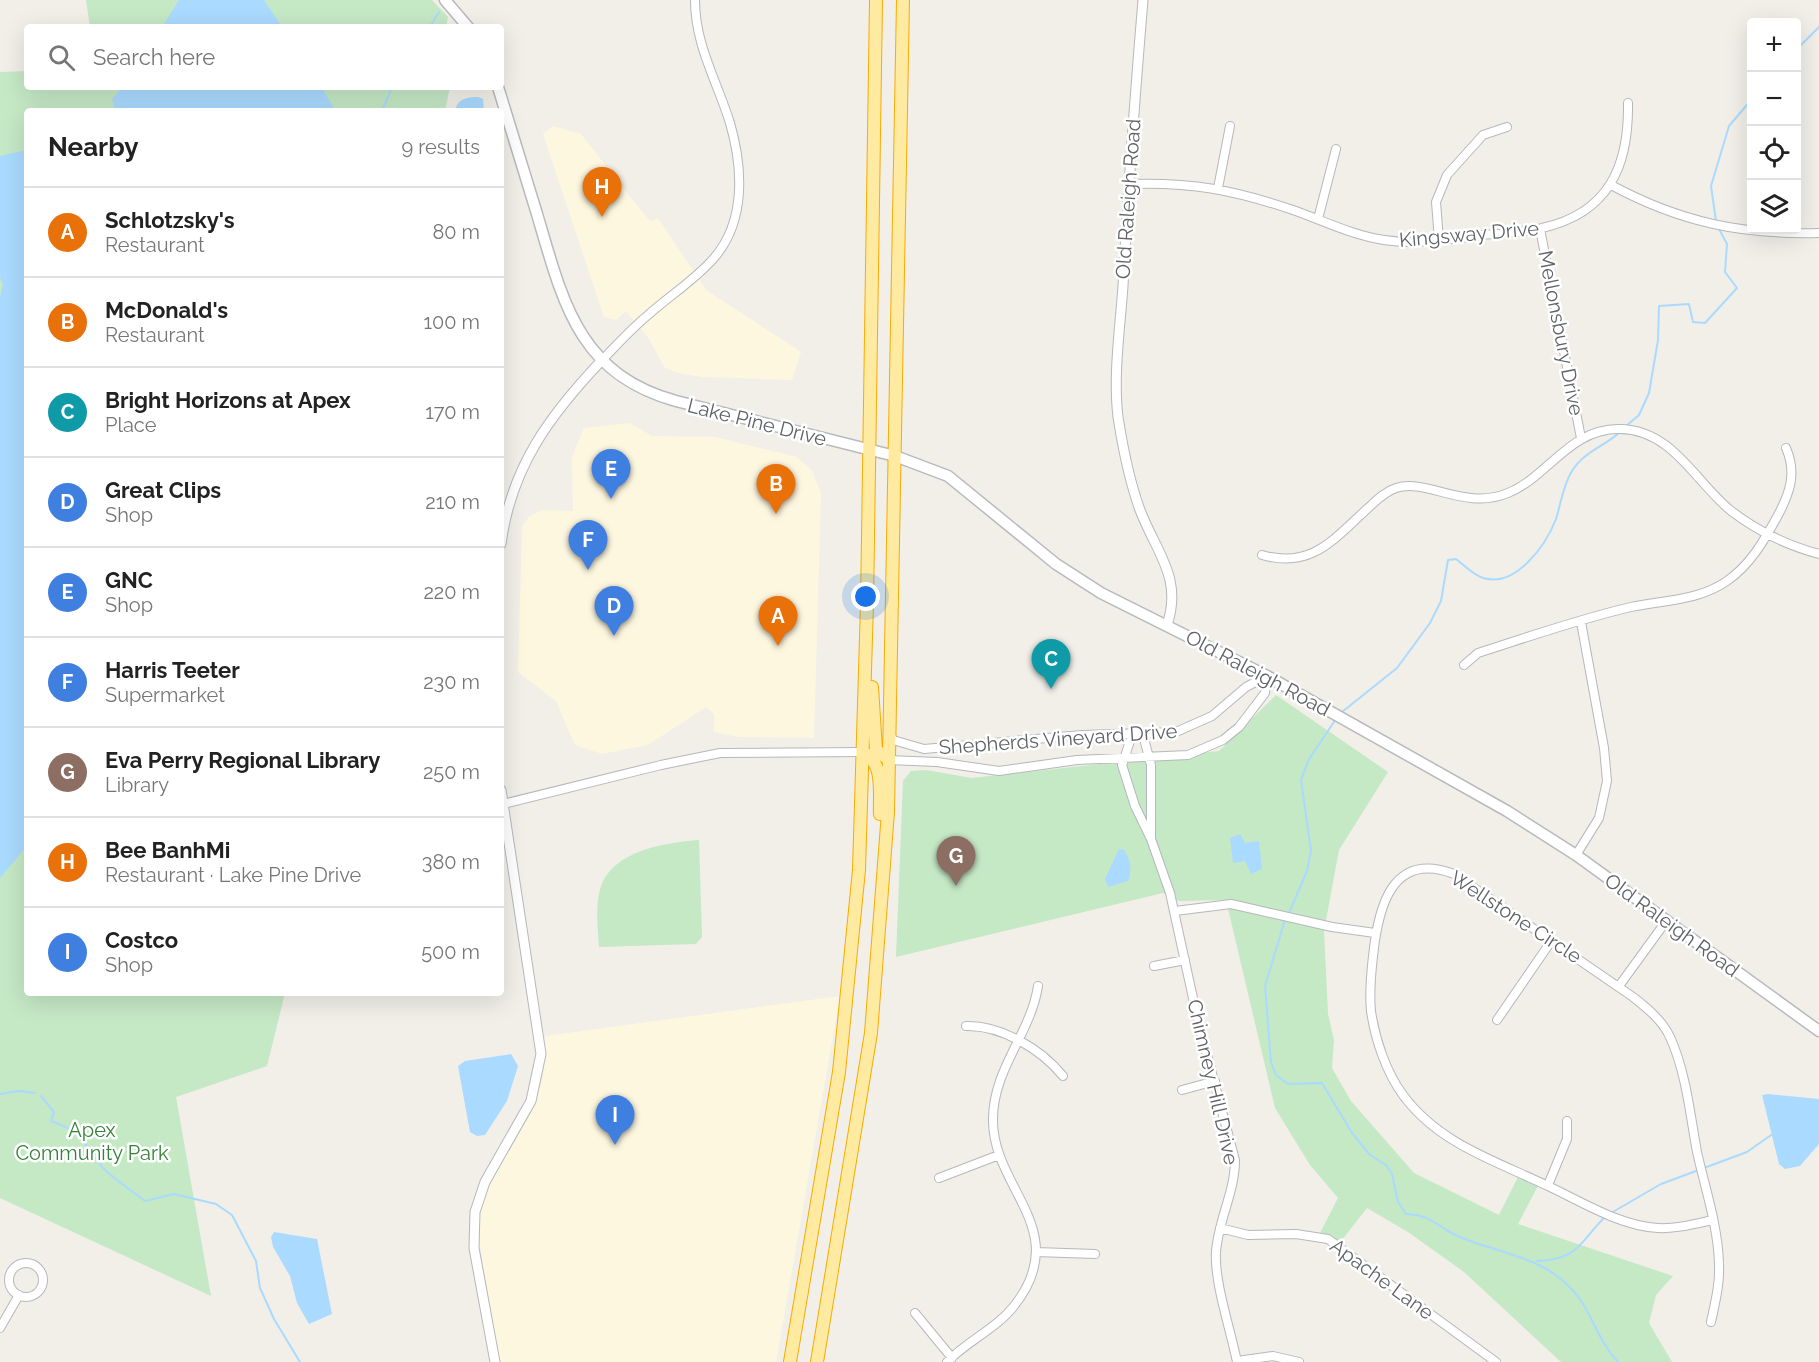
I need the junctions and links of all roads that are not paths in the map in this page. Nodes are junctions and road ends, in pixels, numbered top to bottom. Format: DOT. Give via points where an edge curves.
graph roads {
  1 [pos="445,0"];
  2 [pos="695,0"];
  3 [pos="876,0"];
  4 [pos="903,0"];
  5 [pos="1143,0"];
  6 [pos="465,24"];
  7 [pos="499,90"];
  8 [pos="1628,103"];
  9 [pos="1230,126"];
  10 [pos="1507,127"];
  11 [pos="1336,149"];
  12 [pos="1129,184"];
  13 [pos="1611,185"];
  14 [pos="1218,188"];
  15 [pos="1318,219"];
  16 [pos="1540,229"];
  17 [pos="1819,233"];
  18 [pos="1439,240"];
  19 [pos="602,360"];
  20 [pos="1581,438"];
  21 [pos="1785,448"];
  22 [pos="869,451"];
  23 [pos="895,456"];
  24 [pos="504,531"];
  25 [pos="1767,535"];
  26 [pos="1819,554"];
  27 [pos="1262,555"];
  28 [pos="1581,622"];
  29 [pos="1167,625"];
  30 [pos="865,652"];
  31 [pos="1464,665"];
  32 [pos="1267,676"];
  33 [pos="890,731"];
  34 [pos="1132,735"];
  35 [pos="1143,735"];
  36 [pos="863,752"];
  37 [pos="1123,758"];
  38 [pos="1150,758"];
  39 [pos="889,760"];
  40 [pos="504,804"];
  41 [pos="504,810"];
  42 [pos="1151,839"];
  43 [pos="1576,855"];
  44 [pos="882,887"];
  45 [pos="1175,911"];
  46 [pos="1666,920"];
  47 [pos="1376,933"];
  48 [pos="1552,940"];
  49 [pos="1185,960"];
  50 [pos="1154,966"];
  51 [pos="1038,986"];
  52 [pos="1619,986"];
  53 [pos="1497,1020"];
  54 [pos="966,1026"];
  55 [pos="1819,1031"];
  56 [pos="1018,1042"];
  57 [pos="1063,1076"];
  58 [pos="1215,1081"];
  59 [pos="1182,1090"];
  60 [pos="1567,1121"];
  61 [pos="999,1155"];
  62 [pos="939,1178"];
  63 [pos="1548,1185"];
  64 [pos="1713,1220"];
  65 [pos="1220,1228"];
  66 [pos="1036,1252"];
  67 [pos="1095,1254"];
  68 [pos="19,1295"];
  69 [pos="915,1313"];
  70 [pos="797,1322"];
  71 [pos="1711,1322"];
  72 [pos="0,1328"];
  73 [pos="949,1360"];
  74 [pos="495,1362"];
  75 [pos="790,1362"];
  76 [pos="796,1362"];
  77 [pos="817,1362"];
  78 [pos="1237,1362"];
  79 [pos="1299,1362"];
  80 [pos="1496,1362"];
  1 -- 6 [label="main road"];
  2 -- 19 [label="street" via="700,44 732,132 739,184 736,217 714,258"];
  3 -- 22 [label="highway"];
  4 -- 23 [label="highway"];
  5 -- 12 [label="street, Old Raleigh Road"];
  7 -- 19 [label="main road, Lake Pine Drive" via="564,302 586,342"];
  8 -- 13 [label="street, Kingsway Drive" via="1627,142"];
  9 -- 14 [label="street"];
  10 -- 18 [label="street" via="1484,135 1447,175 1436,202"];
  11 -- 15 [label="street"];
  12 -- 14 [label="street, Kingsway Drive"];
  12 -- 29 [label="street, Old Raleigh Road" via="1117,405 1131,482 1169,572 1173,608"];
  13 -- 16 [label="street, Kingsway Drive" via="1574,217"];
  13 -- 17 [label="street" via="1657,209 1696,221 1752,230"];
  14 -- 15 [label="street, Kingsway Drive"];
  15 -- 18 [label="street, Kingsway Drive" via="1380,240"];
  16 -- 18 [label="street, Kingsway Drive"];
  16 -- 20 [label="street, Mellonsbury Drive"];
  19 -- 22 [label="main road, Lake Pine Drive" via="631,385 648,393"];
  19 -- 24 [label="street" via="562,403 531,450 512,495"];
  20 -- 25 [label="street" via="1618,429 1638,431 1659,440 1730,509"];
  20 -- 27 [label="street" via="1509,493 1469,499 1398,487 1314,552 1290,561"];
  21 -- 25 [label="street" via="1791,461 1792,480"];
  22 -- 23 [label="main road, Lake Pine Drive"];
  22 -- 30 [label="highway"];
  23 -- 29 [label="main road, Lake Pine Drive" via="948,476 1056,564 1101,593"];
  23 -- 33 [label="highway"];
  25 -- 26 [label="street"];
  25 -- 28 [label="street" via="1744,567 1713,589"];
  28 -- 31 [label="street" via="1478,653"];
  28 -- 43 [label="street" via="1606,756 1607,781 1599,818"];
  29 -- 32 [label="main road, Old Raleigh Road"];
  30 -- 36 [label="highway"];
  30 -- 39 [label="highway" via="871,663 876,750"];
  32 -- 35 [label="street, Shepherds Vineyard Drive" via="1188,729"];
  32 -- 38 [label="street, Shepherds Vineyard Drive" via="1260,702 1233,733 1188,755"];
  32 -- 43 [label="main road, Old Raleigh Road" via="1507,811"];
  33 -- 34 [label="street, Shepherds Vineyard Drive" via="893,740 924,749 1082,735"];
  33 -- 39 [label="highway"];
  34 -- 35 [label="street, Shepherds Vineyard Drive"];
  34 -- 37 [label="street"];
  35 -- 38 [label="street, Chimney Hill Drive"];
  36 -- 40 [label="street" via="720,753"];
  36 -- 44 [label="highway" via="878,768"];
  36 -- 70 [label="highway" via="859,870 845,1029"];
  37 -- 38 [label="street, Shepherds Vineyard Drive"];
  37 -- 39 [label="street, Shepherds Vineyard Drive" via="999,771"];
  37 -- 42 [label="street, Chimney Hill Drive" via="1135,806"];
  38 -- 42 [label="street, Chimney Hill Drive"];
  39 -- 44 [label="highway"];
  41 -- 74 [label="street" via="542,1054 531,1101 485,1182 475,1212 474,1248"];
  42 -- 45 [label="street, Chimney Hill Drive"];
  43 -- 46 [label="main road, Old Raleigh Road"];
  44 -- 77 [label="highway" via="871,1033"];
  45 -- 47 [label="street" via="1231,904"];
  45 -- 49 [label="street, Chimney Hill Drive"];
  46 -- 52 [label="street"];
  46 -- 55 [label="main road, Old Raleigh Road"];
  47 -- 48 [label="street, Wellstone Circle" via="1382,904 1392,886 1407,874 1434,869 1454,874"];
  47 -- 63 [label="street, Wellstone Circle" via="1371,1009 1381,1049 1402,1095 1454,1143"];
  48 -- 52 [label="street, Wellstone Circle"];
  48 -- 53 [label="street"];
  49 -- 50 [label="street"];
  49 -- 58 [label="street, Chimney Hill Drive"];
  51 -- 56 [label="street" via="1030,1020"];
  52 -- 64 [label="street, Wellstone Circle" via="1652,1012 1670,1035"];
  54 -- 56 [label="street" via="992,1028"];
  56 -- 57 [label="street" via="1050,1060"];
  56 -- 61 [label="street" via="996,1092 993,1125"];
  58 -- 59 [label="street"];
  58 -- 65 [label="street, Chimney Hill Drive" via="1235,1160"];
  60 -- 63 [label="street" via="1567,1139"];
  61 -- 62 [label="street"];
  61 -- 66 [label="street" via="1029,1215"];
  63 -- 64 [label="street, Wellstone Circle" via="1611,1216 1647,1227 1677,1227"];
  64 -- 71 [label="street, Wellstone Circle" via="1719,1280"];
  65 -- 78 [label="street, Chimney Hill Drive" via="1218,1271"];
  65 -- 80 [label="street, Apache Lane" via="1248,1234 1328,1239"];
  66 -- 67 [label="street"];
  66 -- 73 [label="street" via="1028,1282 1014,1306"];
  68 -- 68 [label="street" via="30,1296 40,1290 42,1274 35,1265 24,1263 11,1273 10,1284"];
  68 -- 72 [label="street"];
  69 -- 73 [label="street"];
  70 -- 75 [label="highway"];
  70 -- 76 [label="highway"];
  78 -- 79 [label="street" via="1273,1356"];
}
